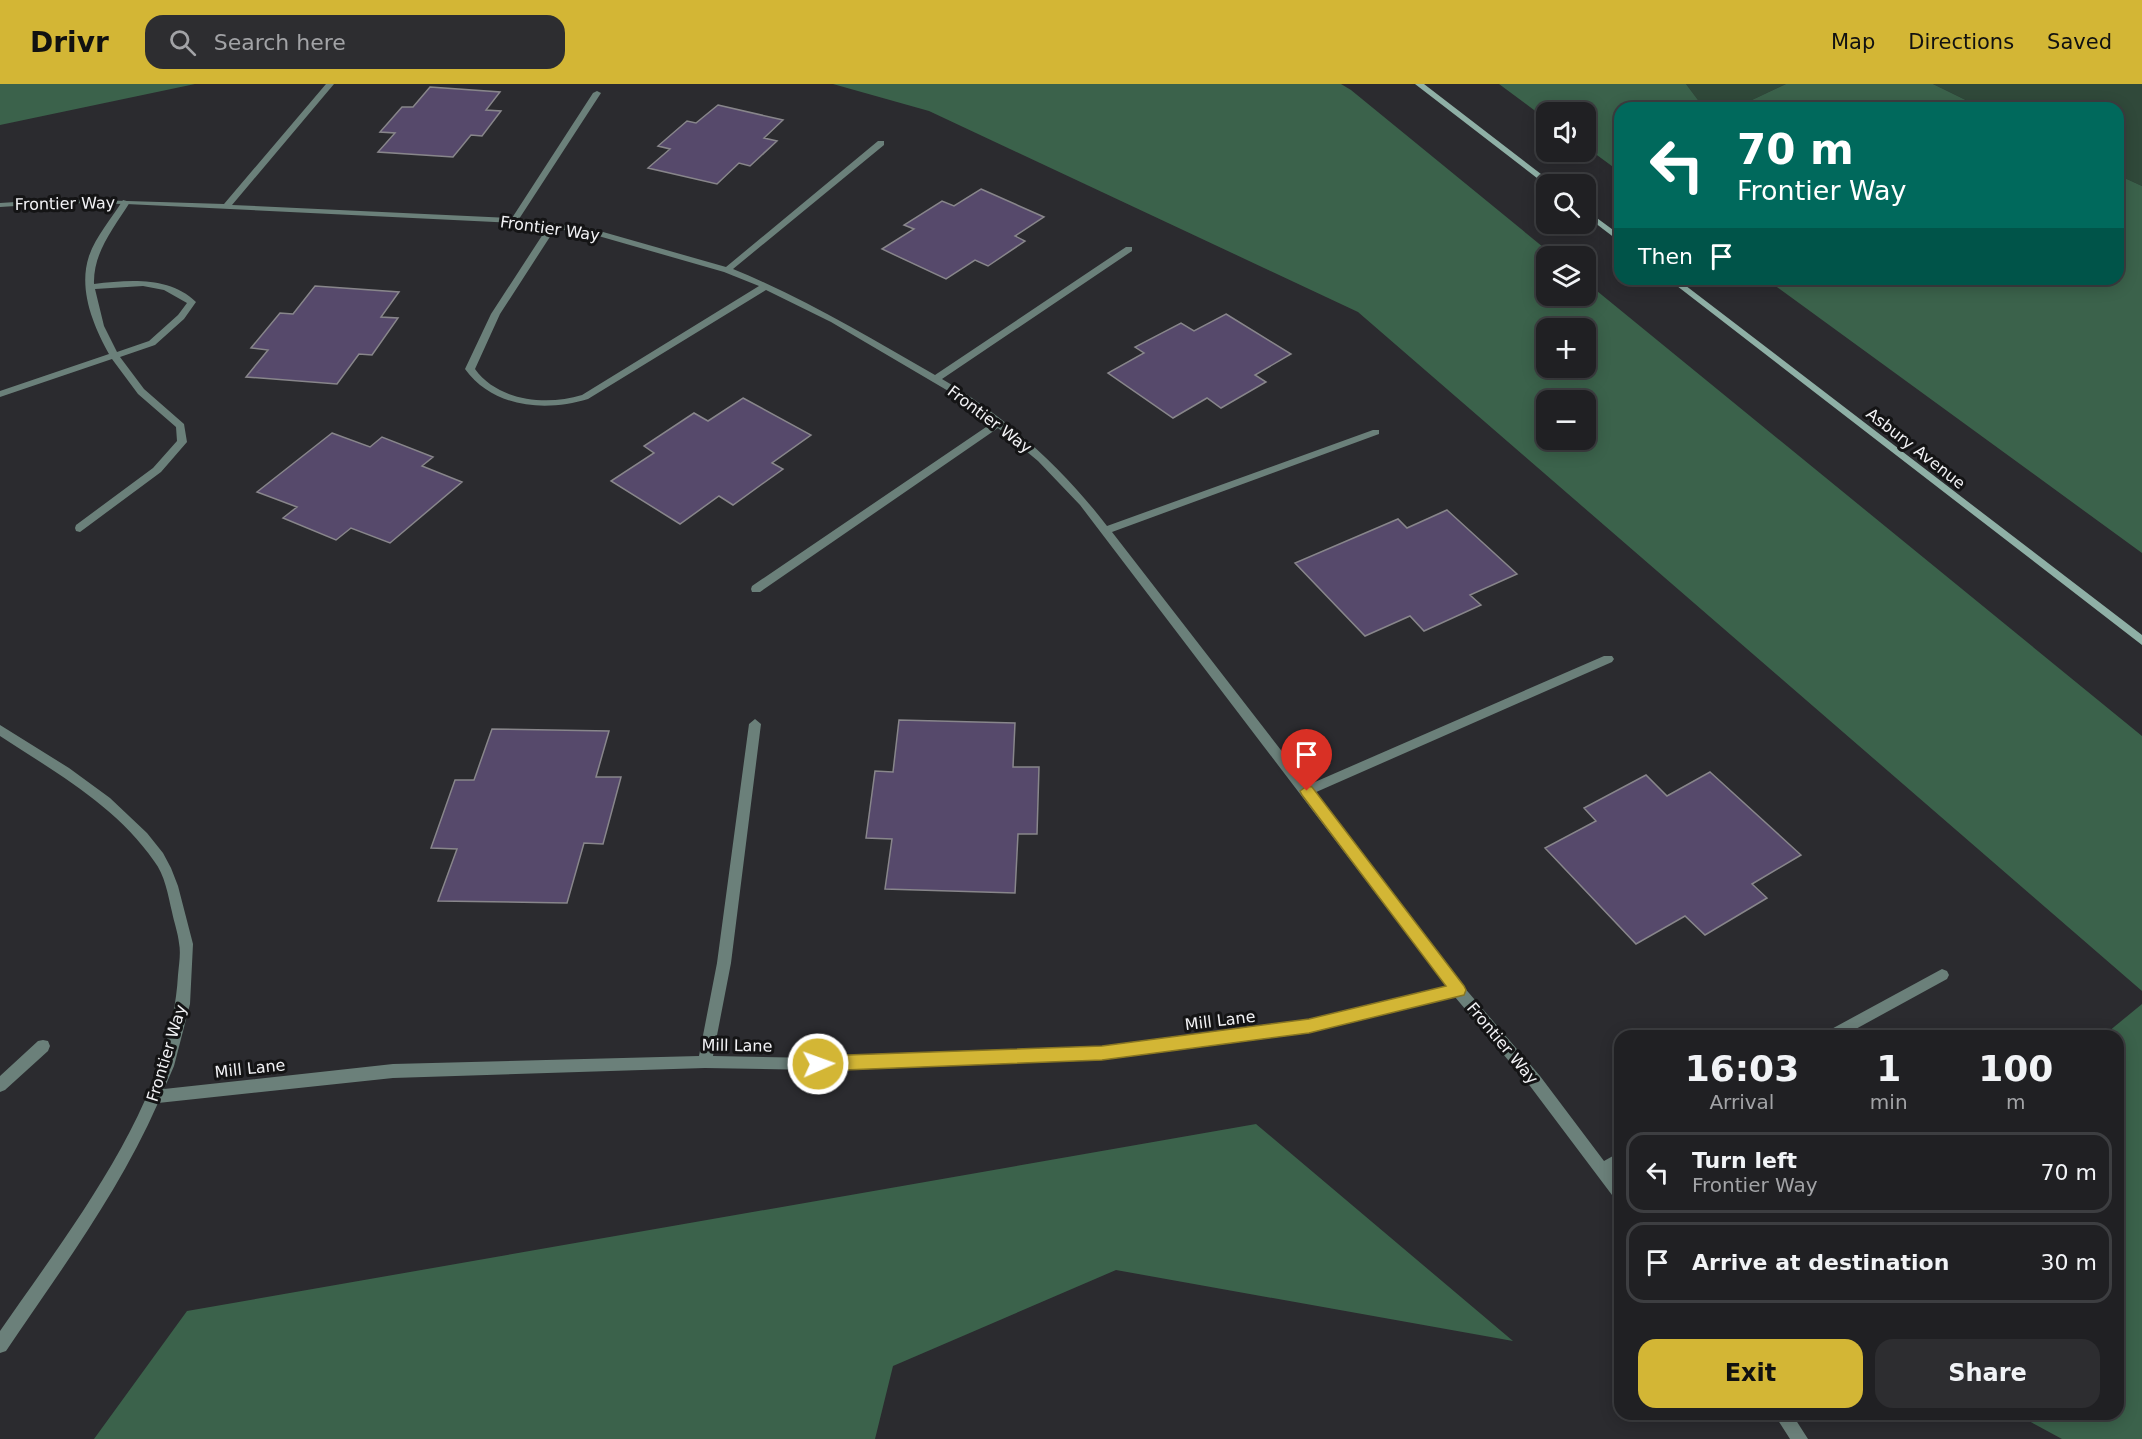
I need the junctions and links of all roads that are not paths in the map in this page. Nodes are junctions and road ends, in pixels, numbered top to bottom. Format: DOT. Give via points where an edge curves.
graph roads {
  1 [pos="330,84"];
  2 [pos="1419,84"];
  3 [pos="597,93"];
  4 [pos="881,143"];
  5 [pos="1537,174"];
  6 [pos="126,202"];
  7 [pos="0,205"];
  8 [pos="226,207"];
  9 [pos="1596,220"];
  10 [pos="514,221"];
  11 [pos="553,226"];
  12 [pos="1614,234"];
  13 [pos="1129,249"];
  14 [pos="727,270"];
  15 [pos="1680,285"];
  16 [pos="766,286"];
  17 [pos="91,287"];
  18 [pos="113,356"];
  19 [pos="936,379"];
  20 [pos="0,394"];
  21 [pos="999,422"];
  22 [pos="1376,432"];
  23 [pos="80,528"];
  24 [pos="1105,531"];
  25 [pos="756,588"];
  26 [pos="2142,641"];
  27 [pos="1608,659"];
  28 [pos="755,724"];
  29 [pos="0,730"];
  30 [pos="1307,791"];
  31 [pos="1942,975"];
  32 [pos="1458,990"];
  33 [pos="1842,1030"];
  34 [pos="43,1046"];
  35 [pos="705,1062"];
  36 [pos="0,1085"];
  37 [pos="156,1096"];
  38 [pos="1614,1163"];
  39 [pos="1602,1170"];
  40 [pos="1614,1186"];
  41 [pos="0,1345"];
  42 [pos="1786,1420"];
  43 [pos="1800,1439"];
  1 -- 8 [label="street"];
  2 -- 5 [label="main road"];
  3 -- 10 [label="street"];
  4 -- 14 [label="street"];
  6 -- 7 [label="street, Frontier Way"];
  6 -- 8 [label="street, Frontier Way"];
  6 -- 17 [label="street" via="93,259"];
  8 -- 10 [label="street, Frontier Way"];
  9 -- 12 [label="main road"];
  10 -- 11 [label="street, Frontier Way"];
  11 -- 14 [label="street, Frontier Way" via="589,231"];
  11 -- 16 [label="street" via="477,347 470,369 475,378 521,399 543,404 585,397"];
  13 -- 19 [label="street"];
  14 -- 16 [label="street, Frontier Way"];
  15 -- 26 [label="main road, Asbury Avenue"];
  16 -- 19 [label="street, Frontier Way"];
  17 -- 18 [label="street" via="95,314"];
  17 -- 18 [label="street" via="144,281 178,292 192,302 181,318 152,343"];
  18 -- 20 [label="street"];
  18 -- 23 [label="street" via="137,388 181,426 182,442 157,470"];
  19 -- 21 [label="street, Frontier Way"];
  21 -- 24 [label="street, Frontier Way" via="1042,459"];
  21 -- 25 [label="street"];
  22 -- 24 [label="street"];
  24 -- 30 [label="street, Frontier Way"];
  27 -- 30 [label="street"];
  28 -- 35 [label="street" via="724,963"];
  29 -- 37 [label="street, Frontier Way" via="126,818 160,859 182,910 188,963 181,1017"];
  30 -- 32 [label="street, Frontier Way"];
  31 -- 33 [label="street"];
  32 -- 35 [label="street, Mill Lane" via="1309,1026 1102,1053 818,1064"];
  32 -- 39 [label="street, Frontier Way" via="1535,1081"];
  34 -- 36 [label="street"];
  35 -- 37 [label="street, Mill Lane" via="393,1071"];
  37 -- 41 [label="street, Frontier Way" via="108,1184"];
  38 -- 39 [label="street"];
  39 -- 40 [label="street, Frontier Way"];
  42 -- 43 [label="street"];
}
